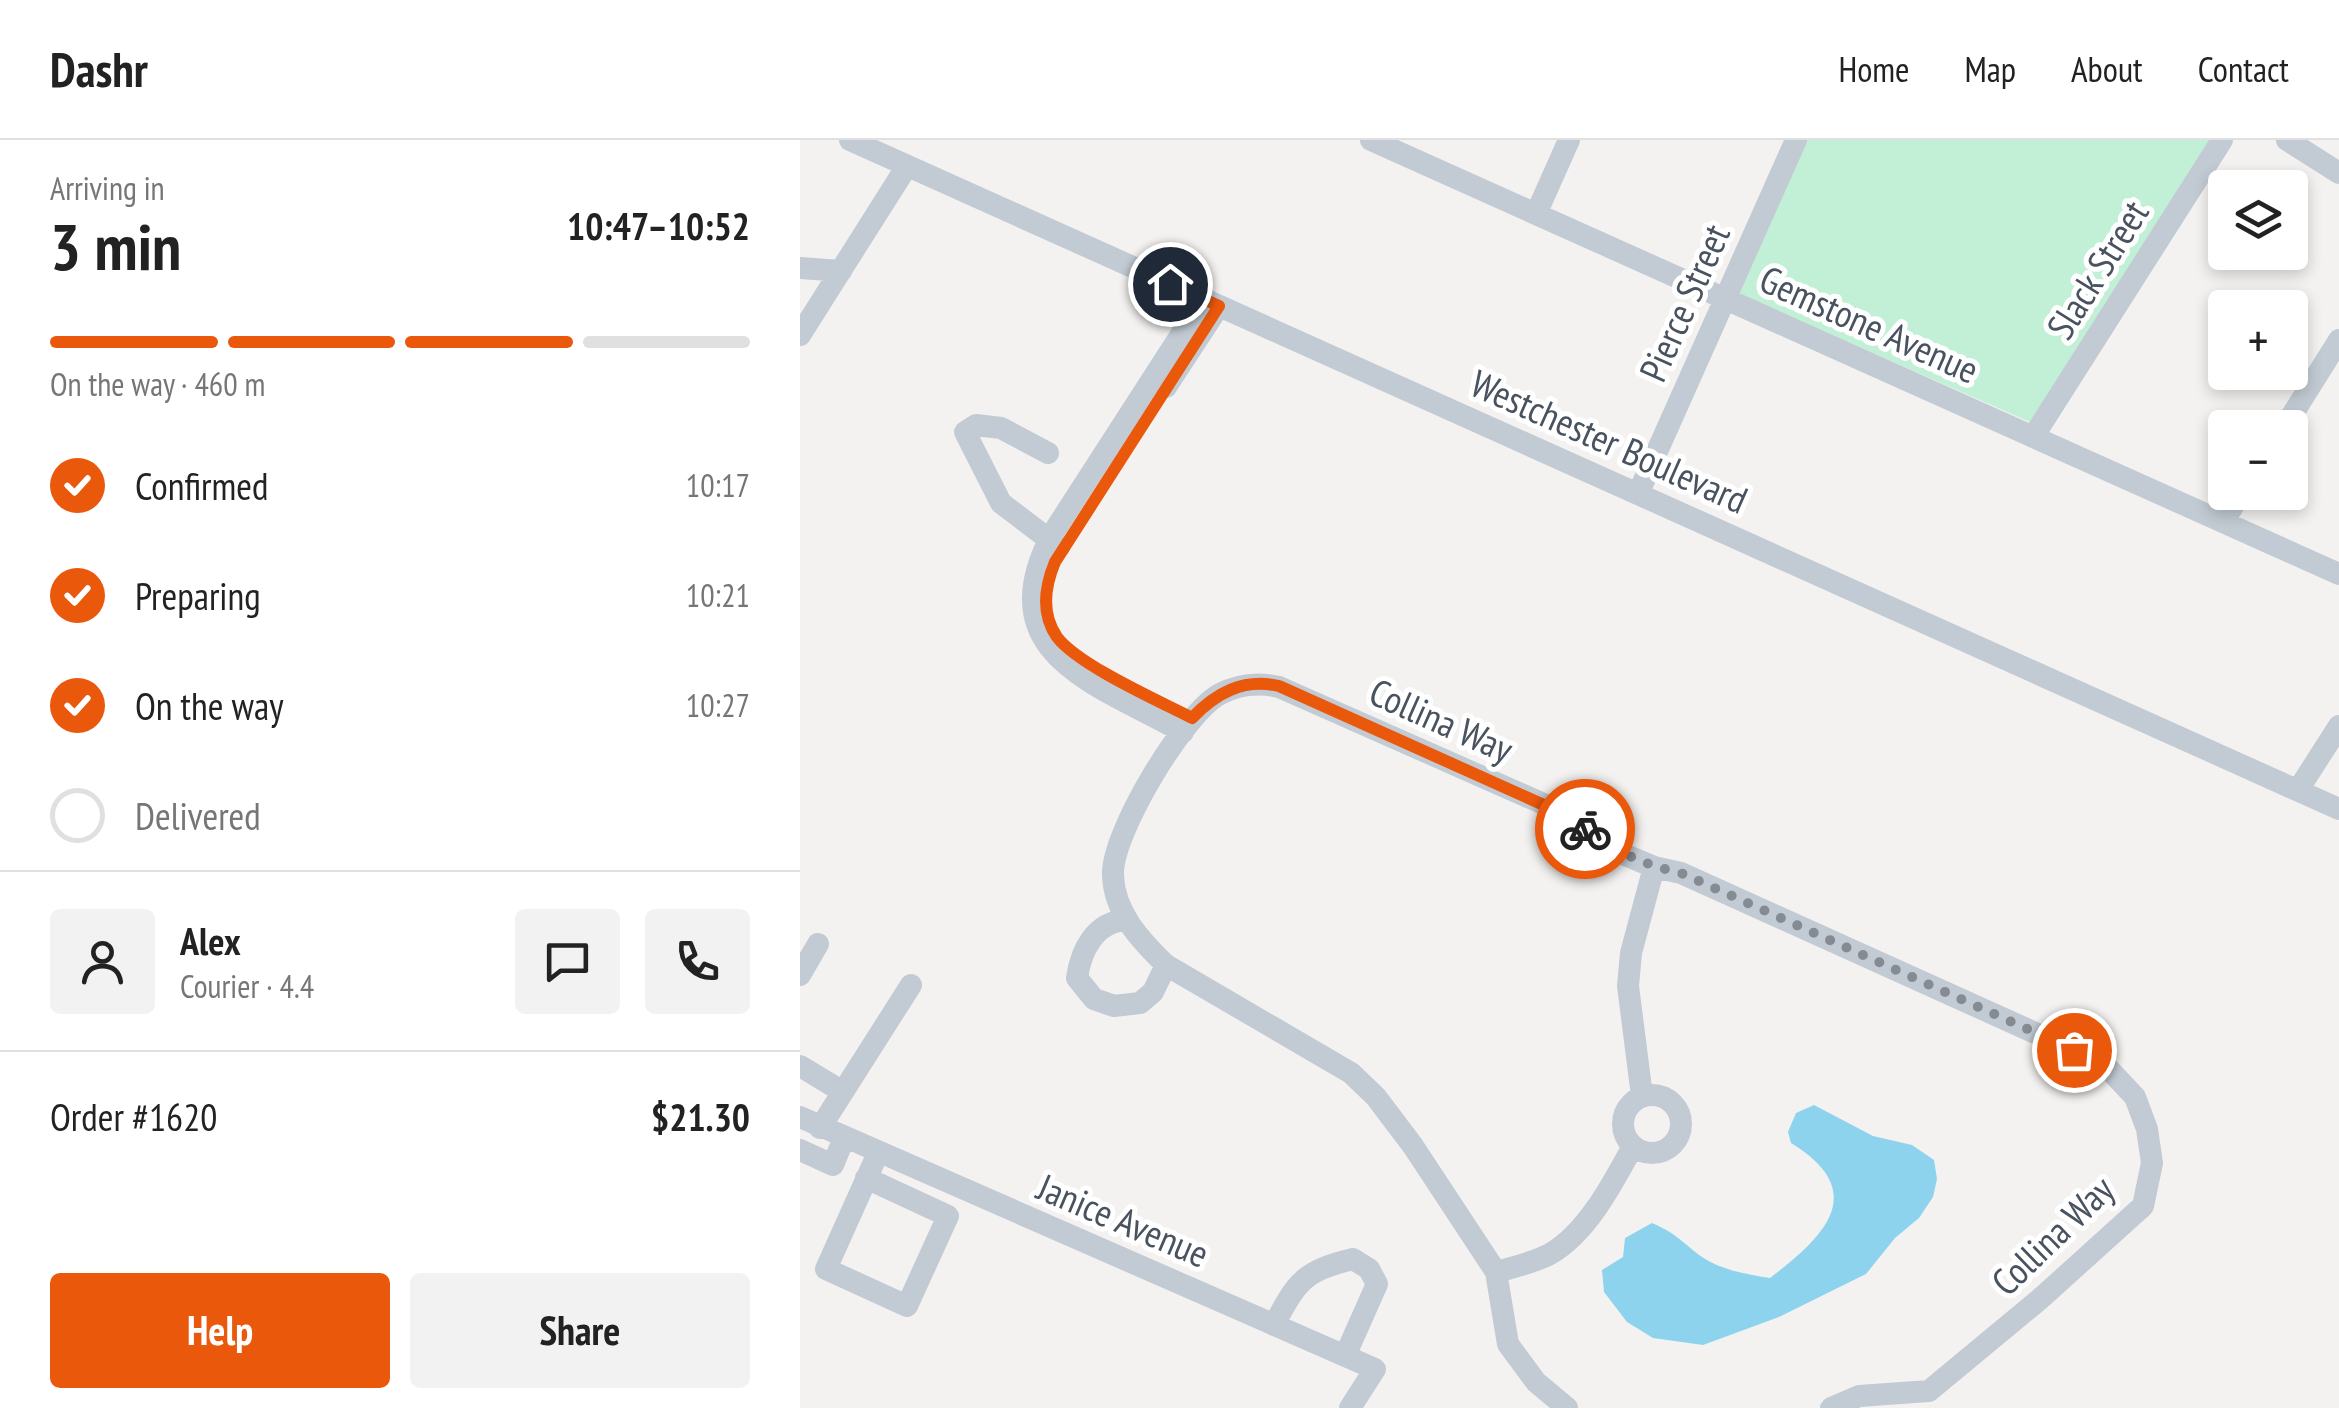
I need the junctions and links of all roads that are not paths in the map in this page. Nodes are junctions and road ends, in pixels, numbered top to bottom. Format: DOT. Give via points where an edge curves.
graph roads {
  1 [pos="1371,140"];
  2 [pos="1570,140"];
  3 [pos="1796,140"];
  4 [pos="2222,140"];
  5 [pos="2288,140"];
  6 [pos="854,141"];
  7 [pos="907,166"];
  8 [pos="2339,173"];
  9 [pos="1536,214"];
  10 [pos="800,268"];
  11 [pos="840,271"];
  12 [pos="1725,299"];
  13 [pos="1212,302"];
  14 [pos="800,335"];
  15 [pos="2339,340"];
  16 [pos="2295,410"];
  17 [pos="2032,437"];
  18 [pos="1048,453"];
  19 [pos="1638,494"];
  20 [pos="2231,510"];
  21 [pos="2223,522"];
  22 [pos="1055,545"];
  23 [pos="2339,574"];
  24 [pos="1040,614"];
  25 [pos="1140,702"];
  26 [pos="1187,725"];
  27 [pos="2339,726"];
  28 [pos="2298,790"];
  29 [pos="2339,809"];
  30 [pos="1654,867"];
  31 [pos="1126,920"];
  32 [pos="818,944"];
  33 [pos="1166,965"];
  34 [pos="800,975"];
  35 [pos="911,985"];
  36 [pos="800,1066"];
  37 [pos="843,1092"];
  38 [pos="1642,1096"];
  39 [pos="810,1122"];
  40 [pos="844,1138"];
  41 [pos="1633,1146"];
  42 [pos="800,1150"];
  43 [pos="878,1153"];
  44 [pos="866,1178"];
  45 [pos="1496,1272"];
  46 [pos="1274,1325"];
  47 [pos="1345,1356"];
  48 [pos="1350,1408"];
  49 [pos="1567,1408"];
  50 [pos="1831,1408"];
  1 -- 9 [label="street, Gemstone Avenue"];
  2 -- 9 [label="street"];
  3 -- 12 [label="street, Pierce Street"];
  4 -- 17 [label="street, Slack Street"];
  5 -- 8 [label="street"];
  6 -- 7 [label="street, Westchester Boulevard"];
  7 -- 11 [label="street"];
  7 -- 13 [label="street, Westchester Boulevard"];
  9 -- 12 [label="street, Gemstone Avenue"];
  10 -- 11 [label="street"];
  11 -- 14 [label="street"];
  12 -- 17 [label="street, Gemstone Avenue"];
  12 -- 19 [label="street, Pierce Street"];
  13 -- 19 [label="street, Westchester Boulevard"];
  13 -- 22 [label="street"];
  15 -- 16 [label="street"];
  17 -- 21 [label="street, Gemstone Avenue"];
  18 -- 22 [label="street" via="1001,428 976,425 965,432 1001,503"];
  19 -- 28 [label="street, Westchester Boulevard"];
  20 -- 21 [label="street"];
  21 -- 23 [label="street, Gemstone Avenue"];
  22 -- 24 [label="street"];
  24 -- 25 [label="street" via="1066,647"];
  24 -- 25 [label="street" via="1038,631 1080,674 1088,692 1105,704"];
  25 -- 26 [label="street"];
  26 -- 30 [label="street, Collina Way" via="1218,695 1256,683 1279,686 1555,810"];
  26 -- 31 [label="street, Collina Way" via="1119,839 1112,876"];
  27 -- 28 [label="street"];
  28 -- 29 [label="street, Westchester Boulevard"];
  30 -- 38 [label="street" via="1628,986"];
  30 -- 50 [label="street, Collina Way" via="1681,873 2104,1064 2134,1097 2147,1129 2152,1163 2143,1206 2040,1299 1929,1391 1859,1396"];
  31 -- 33 [label="street, Collina Way"];
  31 -- 33 [label="street" via="1111,921 1080,956 1076,978 1094,1000 1114,1006 1140,1002"];
  32 -- 34 [label="street"];
  33 -- 45 [label="street, Collina Way" via="1364,1084"];
  35 -- 37 [label="street"];
  36 -- 37 [label="street"];
  37 -- 39 [label="street"];
  38 -- 41 [label="street" via="1623,1121"];
  38 -- 41 [label="street" via="1666,1098 1682,1126 1662,1151"];
  39 -- 40 [label="street, Janice Avenue"];
  40 -- 42 [label="street" via="832,1165"];
  40 -- 43 [label="street, Janice Avenue"];
  41 -- 45 [label="street" via="1564,1244"];
  43 -- 44 [label="street"];
  43 -- 46 [label="street, Janice Avenue"];
  44 -- 44 [label="street" via="826,1269 907,1306 948,1216"];
  45 -- 49 [label="street, Collina Way" via="1508,1344 1536,1382"];
  46 -- 47 [label="street, Janice Avenue"];
  46 -- 47 [label="street" via="1317,1268 1353,1259 1377,1284"];
  47 -- 48 [label="street, Janice Avenue" via="1375,1369"];
}
